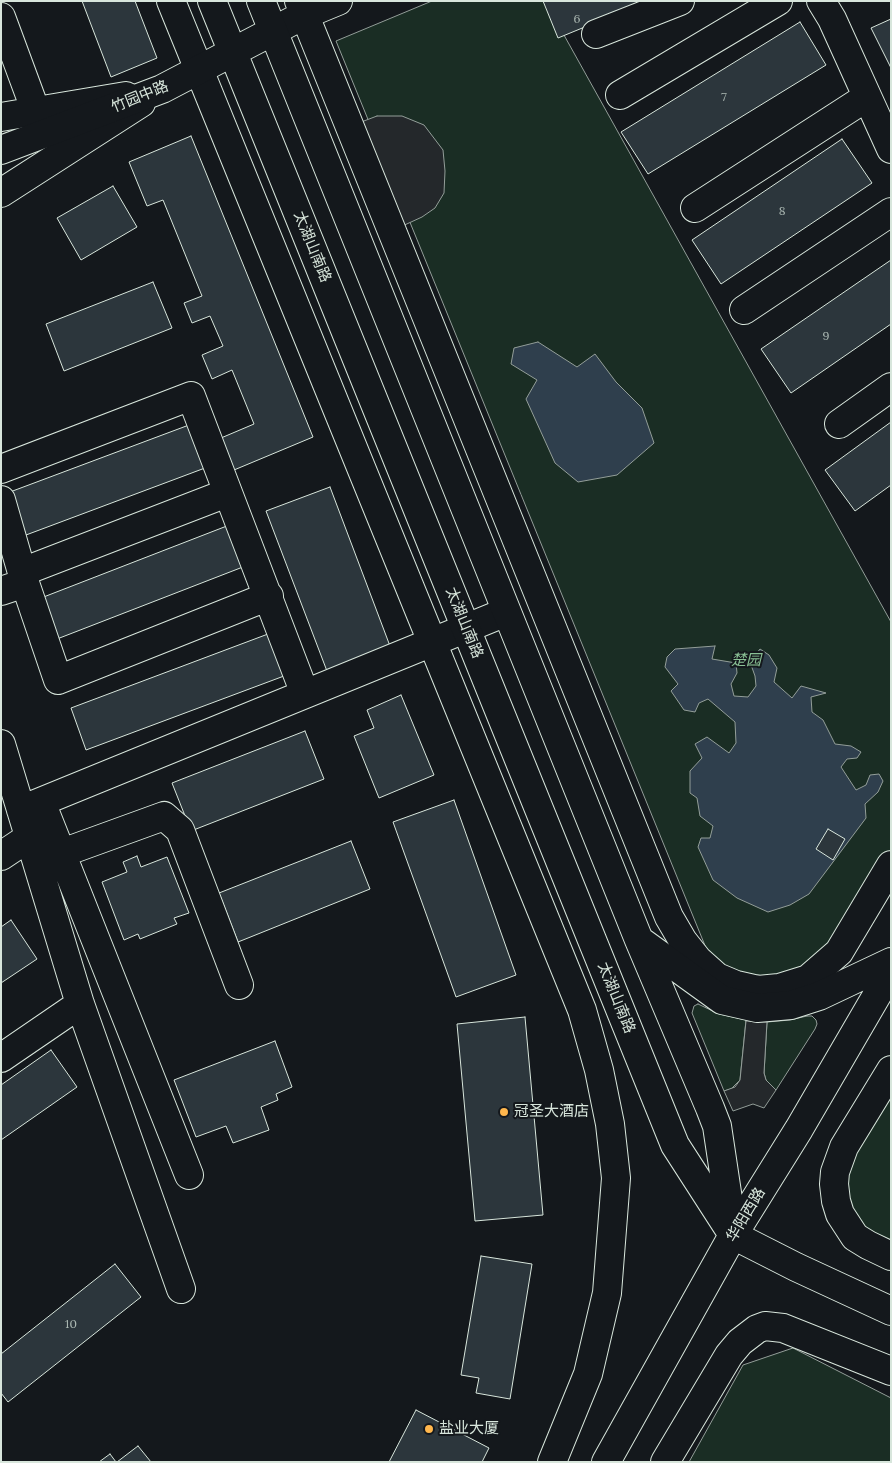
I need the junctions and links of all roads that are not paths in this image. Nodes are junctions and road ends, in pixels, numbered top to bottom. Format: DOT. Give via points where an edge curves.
graph roads {
  1 [pos="170,1"];
  2 [pos="212,1"];
  3 [pos="261,1"];
  4 [pos="338,1"];
  5 [pos="680,1"];
  6 [pos="778,1"];
  7 [pos="821,1"];
  8 [pos="302,8"];
  9 [pos="1,17"];
  10 [pos="273,31"];
  11 [pos="596,34"];
  12 [pos="233,52"];
  13 [pos="198,70"];
  14 [pos="162,90"];
  15 [pos="620,95"];
  16 [pos="867,97"];
  17 [pos="1,117"];
  18 [pos="44,134"];
  19 [pos="891,149"];
  20 [pos="1,150"];
  21 [pos="1,193"];
  22 [pos="695,208"];
  23 [pos="891,212"];
  24 [pos="744,310"];
  25 [pos="891,387"];
  26 [pos="839,424"];
  27 [pos="1,469"];
  28 [pos="227,492"];
  29 [pos="1,500"];
  30 [pos="16,582"];
  31 [pos="269,596"];
  32 [pos="506,612"];
  33 [pos="466,629"];
  34 [pos="431,643"];
  35 [pos="305,694"];
  36 [pos="1,744"];
  37 [pos="31,806"];
  38 [pos="28,838"];
  39 [pos="62,853"];
  40 [pos="1,856"];
  41 [pos="891,865"];
  42 [pos="639,940"];
  43 [pos="891,962"];
  44 [pos="891,971"];
  45 [pos="239,985"];
  46 [pos="80,1004"];
  47 [pos="1,1058"];
  48 [pos="891,1070"];
  49 [pos="189,1175"];
  50 [pos="733,1235"];
  51 [pos="891,1256"];
  52 [pos="181,1289"];
  53 [pos="891,1311"];
  54 [pos="891,1371"];
  55 [pos="552,1462"];
  56 [pos="606,1462"];
  57 [pos="665,1462"];
  1 -- 13 [label="street"];
  2 -- 12 [label="street, 太湖山南路"];
  3 -- 10 [label="street"];
  4 -- 8 [label="street, 竹园中路"];
  5 -- 11 [label="street"];
  6 -- 15 [label="street"];
  7 -- 16 [label="street"];
  8 -- 10 [label="street, 竹园中路"];
  8 -- 41 [label="street" via="669,917 683,941 717,977 736,985 758,990 779,988 808,979 838,952"];
  9 -- 18 [label="street"];
  10 -- 12 [label="street, 竹园中路"];
  10 -- 32 [label="street"];
  12 -- 13 [label="street, 竹园中路"];
  12 -- 33 [label="street, 太湖山南路"];
  13 -- 14 [label="street, 竹园中路"];
  13 -- 34 [label="street"];
  14 -- 17 [label="street"];
  14 -- 18 [label="street, 竹园中路"];
  14 -- 21 [label="street"];
  16 -- 19 [label="street"];
  16 -- 22 [label="street"];
  18 -- 20 [label="street, 竹园中路"];
  23 -- 24 [label="street"];
  25 -- 26 [label="street"];
  27 -- 28 [label="street" via="191,396"];
  28 -- 30 [label="street"];
  28 -- 31 [label="street"];
  29 -- 30 [label="street"];
  30 -- 31 [label="street" via="58,680"];
  31 -- 35 [label="street"];
  32 -- 33 [label="street"];
  32 -- 42 [label="street"];
  33 -- 34 [label="street"];
  33 -- 50 [label="street, 太湖山南路" via="675,1144"];
  34 -- 35 [label="street"];
  34 -- 55 [label="street" via="582,1010 610,1124 616,1178 607,1293 588,1374"];
  35 -- 37 [label="street"];
  36 -- 37 [label="street"];
  37 -- 38 [label="street"];
  37 -- 39 [label="street"];
  38 -- 40 [label="street"];
  38 -- 46 [label="street"];
  39 -- 45 [label="street" via="164,816 180,830"];
  39 -- 49 [label="street"];
  42 -- 43 [label="street" via="722,1000 757,1008 791,1005 819,996"];
  42 -- 50 [label="street" via="717,1126"];
  44 -- 50 [label="street, 华阳西路"];
  46 -- 47 [label="street"];
  46 -- 52 [label="street"];
  48 -- 51 [label="street" via="844,1147 834,1184 840,1214 855,1237"];
  50 -- 53 [label="street"];
  50 -- 56 [label="street, 华阳西路"];
  54 -- 57 [label="street" via="783,1328 765,1326 757,1329 729,1355"];
}
